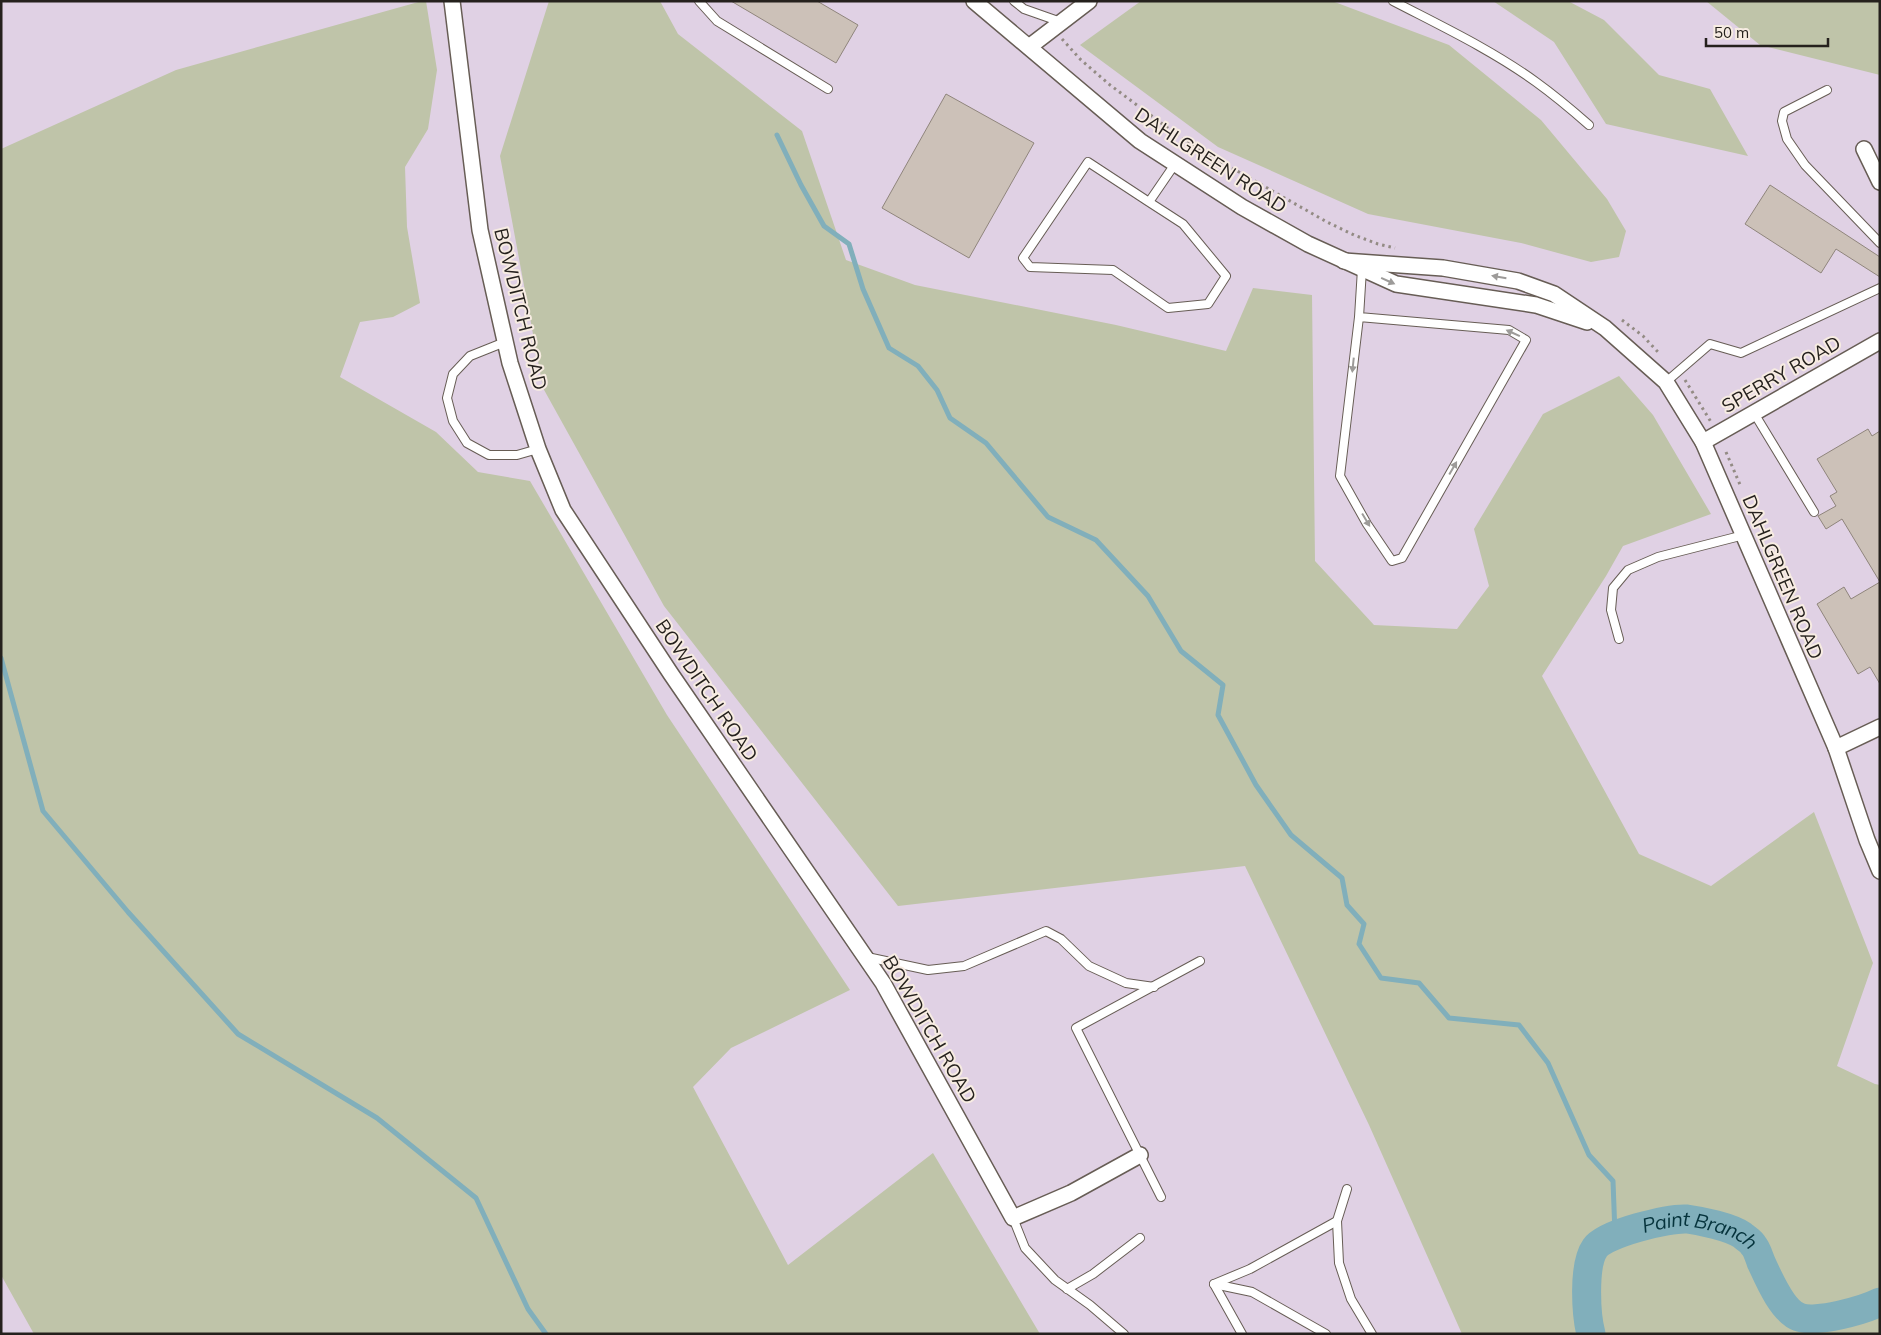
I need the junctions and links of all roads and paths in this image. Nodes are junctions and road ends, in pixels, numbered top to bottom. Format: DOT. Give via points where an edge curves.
graph roads {
  1 [pos="452,1"];
  2 [pos="699,1"];
  3 [pos="974,1"];
  4 [pos="1014,1"];
  5 [pos="1089,1"];
  6 [pos="1393,1"];
  7 [pos="1056,25"];
  8 [pos="1029,47"];
  9 [pos="828,89"];
  10 [pos="1827,90"];
  11 [pos="1589,125"];
  12 [pos="1864,149"];
  13 [pos="1175,164"];
  14 [pos="1880,182"];
  15 [pos="1149,202"];
  16 [pos="1880,243"];
  17 [pos="1397,248"];
  18 [pos="1344,261"];
  19 [pos="1362,269"];
  20 [pos="1880,288"];
  21 [pos="1358,317"];
  22 [pos="1618,317"];
  23 [pos="1604,328"];
  24 [pos="1880,341"];
  25 [pos="505,342"];
  26 [pos="1660,354"];
  27 [pos="1671,377"];
  28 [pos="1754,413"];
  29 [pos="1717,434"];
  30 [pos="1703,442"];
  31 [pos="538,449"];
  32 [pos="1744,493"];
  33 [pos="1814,512"];
  34 [pos="1744,535"];
  35 [pos="1619,639"];
  36 [pos="1880,727"];
  37 [pos="1836,748"];
  38 [pos="1880,871"];
  39 [pos="865,957"];
  40 [pos="1200,961"];
  41 [pos="1154,987"];
  42 [pos="1140,1155"];
  43 [pos="1347,1189"];
  44 [pos="1161,1197"];
  45 [pos="1013,1218"];
  46 [pos="1337,1221"];
  47 [pos="1140,1238"];
  48 [pos="1214,1284"];
  49 [pos="1067,1289"];
  50 [pos="1124,1334"];
  51 [pos="1242,1334"];
  52 [pos="1326,1334"];
  53 [pos="1372,1334"];
  1 -- 25 [label="street, BOWDITCH ROAD" via="480,230"];
  2 -- 9 [label="lane" via="716,21"];
  3 -- 8 [label="street, DAHLGREEN ROAD"];
  4 -- 7 [label="lane"];
  5 -- 7 [label="street"];
  6 -- 11 [label="lane" via="1502,60"];
  7 -- 8 [label="street"];
  7 -- 17 [label="path" via="1081,60 1188,143 1327,222 1370,241"];
  8 -- 13 [label="street, DAHLGREEN ROAD" via="1140,141"];
  10 -- 16 [label="lane" via="1784,112 1782,121 1787,139 1805,165"];
  12 -- 14 [label="street"];
  13 -- 15 [label="lane"];
  13 -- 18 [label="street, DAHLGREEN ROAD" via="1242,207"];
  15 -- 15 [label="lane" via="1088,162 1023,258 1030,267 1113,270 1168,308 1208,304 1226,276 1183,224"];
  18 -- 19 [label="street, DAHLGREEN ROAD"];
  23 -- 18 [label="street, DAHLGREEN ROAD, one-way" via="1554,294 1518,281 1443,268"];
  19 -- 21 [label="lane"];
  19 -- 23 [label="street, DAHLGREEN ROAD, one-way" via="1396,284 1536,305"];
  20 -- 27 [label="lane" via="1740,353 1710,344"];
  21 -- 21 [label="lane, one-way" via="1340,476 1392,561 1402,558 1526,340 1509,330"];
  22 -- 26 [label="path"];
  23 -- 27 [label="street, DAHLGREEN ROAD"];
  24 -- 28 [label="street, SPERRY ROAD"];
  25 -- 31 [label="street, BOWDITCH ROAD"];
  25 -- 31 [label="lane" via="470,356 453,374 447,398 453,421 467,443 489,455 517,455"];
  27 -- 29 [label="path" via="1686,382"];
  27 -- 30 [label="street, DAHLGREEN ROAD"];
  28 -- 29 [label="street, SPERRY ROAD"];
  28 -- 33 [label="lane"];
  29 -- 30 [label="street, SPERRY ROAD"];
  29 -- 32 [label="path"];
  30 -- 34 [label="street, DAHLGREEN ROAD"];
  31 -- 39 [label="street, BOWDITCH ROAD" via="564,510 671,674"];
  34 -- 35 [label="lane" via="1658,556 1628,570 1613,588 1611,610"];
  34 -- 37 [label="street, DAHLGREEN ROAD"];
  36 -- 37 [label="street"];
  37 -- 38 [label="street, DAHLGREEN ROAD"];
  39 -- 41 [label="lane" via="928,970 964,966 1046,931 1061,939 1089,966 1126,983"];
  39 -- 45 [label="street, BOWDITCH ROAD" via="883,983"];
  40 -- 41 [label="lane"];
  41 -- 42 [label="lane" via="1076,1028"];
  42 -- 44 [label="lane"];
  42 -- 45 [label="street" via="1071,1193"];
  43 -- 46 [label="lane"];
  45 -- 49 [label="lane" via="1025,1248"];
  46 -- 48 [label="lane" via="1250,1270"];
  46 -- 53 [label="lane" via="1339,1263 1351,1299"];
  47 -- 49 [label="lane" via="1093,1274"];
  48 -- 51 [label="lane"];
  48 -- 52 [label="lane" via="1252,1292"];
  49 -- 50 [label="lane"];
}
